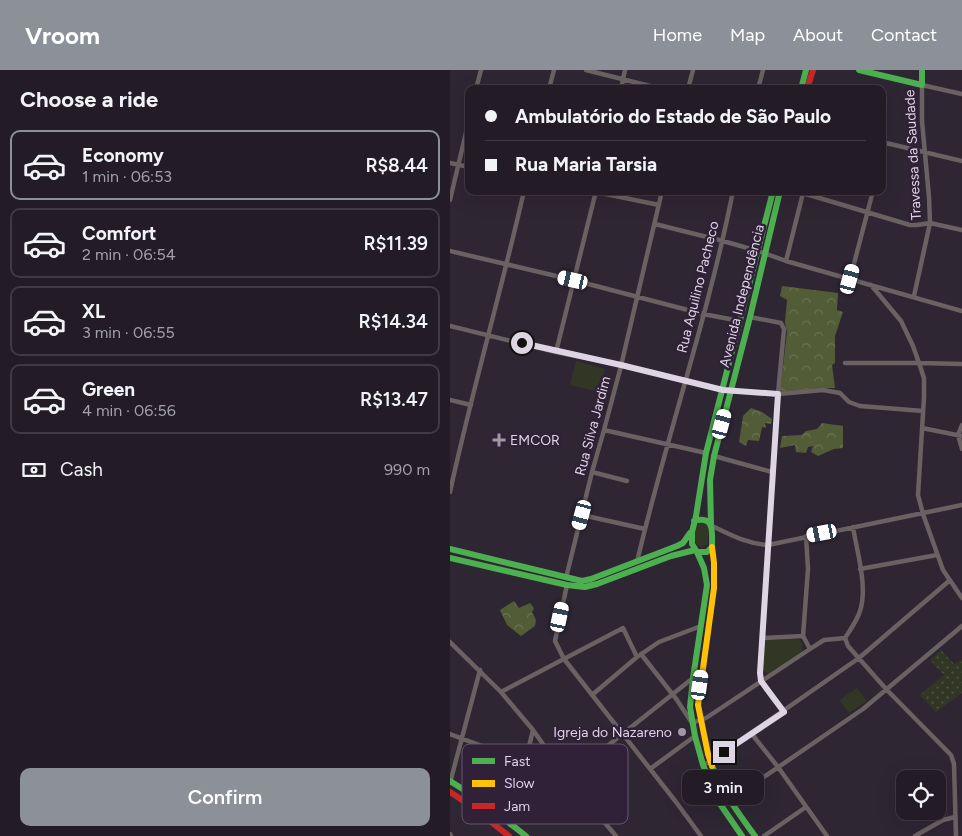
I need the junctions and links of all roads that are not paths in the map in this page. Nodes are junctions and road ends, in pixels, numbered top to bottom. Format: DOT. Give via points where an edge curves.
graph roads {
  1 [pos="481,70"];
  2 [pos="554,70"];
  3 [pos="586,70"];
  4 [pos="625,70"];
  5 [pos="693,70"];
  6 [pos="763,70"];
  7 [pos="806,70"];
  8 [pos="813,70"];
  9 [pos="859,70"];
  10 [pos="922,70"];
  11 [pos="623,79"];
  12 [pos="477,85"];
  13 [pos="550,85"];
  14 [pos="622,85"];
  15 [pos="646,85"];
  16 [pos="689,85"];
  17 [pos="759,85"];
  18 [pos="802,85"];
  19 [pos="808,85"];
  20 [pos="922,85"];
  21 [pos="962,94"];
  22 [pos="465,138"];
  23 [pos="886,142"];
  24 [pos="924,152"];
  25 [pos="962,161"];
  26 [pos="450,163"];
  27 [pos="459,165"];
  28 [pos="465,166"];
  29 [pos="523,195"];
  30 [pos="593,195"];
  31 [pos="609,195"];
  32 [pos="661,195"];
  33 [pos="732,195"];
  34 [pos="772,195"];
  35 [pos="779,195"];
  36 [pos="802,195"];
  37 [pos="810,195"];
  38 [pos="872,195"];
  39 [pos="450,200"];
  40 [pos="659,205"];
  41 [pos="868,211"];
  42 [pos="930,223"];
  43 [pos="655,224"];
  44 [pos="962,230"];
  45 [pos="723,240"];
  46 [pos="450,251"];
  47 [pos="758,251"];
  48 [pos="766,254"];
  49 [pos="786,260"];
  50 [pos="507,265"];
  51 [pos="850,279"];
  52 [pos="573,280"];
  53 [pos="871,285"];
  54 [pos="886,289"];
  55 [pos="914,296"];
  56 [pos="637,297"];
  57 [pos="884,299"];
  58 [pos="962,311"];
  59 [pos="703,314"];
  60 [pos="750,317"];
  61 [pos="740,321"];
  62 [pos="450,326"];
  63 [pos="489,335"];
  64 [pos="556,352"];
  65 [pos="845,363"];
  66 [pos="919,363"];
  67 [pos="962,364"];
  68 [pos="621,365"];
  69 [pos="686,381"];
  70 [pos="723,390"];
  71 [pos="731,391"];
  72 [pos="778,394"];
  73 [pos="450,400"];
  74 [pos="471,405"];
  75 [pos="923,411"];
  76 [pos="962,425"];
  77 [pos="922,428"];
  78 [pos="604,430"];
  79 [pos="960,435"];
  80 [pos="667,445"];
  81 [pos="962,449"];
  82 [pos="706,453"];
  83 [pos="714,456"];
  84 [pos="592,472"];
  85 [pos="772,472"];
  86 [pos="627,481"];
  87 [pos="451,484"];
  88 [pos="450,492"];
  89 [pos="962,505"];
  90 [pos="923,514"];
  91 [pos="582,515"];
  92 [pos="694,523"];
  93 [pos="711,525"];
  94 [pos="853,527"];
  95 [pos="645,529"];
  96 [pos="806,536"];
  97 [pos="768,545"];
  98 [pos="712,547"];
  99 [pos="450,549"];
  100 [pos="696,551"];
  101 [pos="937,555"];
  102 [pos="450,558"];
  103 [pos="637,562"];
  104 [pos="860,569"];
  105 [pos="950,581"];
  106 [pos="566,582"];
  107 [pos="962,598"];
  108 [pos="701,626"];
  109 [pos="962,626"];
  110 [pos="803,636"];
  111 [pos="762,638"];
  112 [pos="845,638"];
  113 [pos="450,642"];
  114 [pos="810,649"];
  115 [pos="639,656"];
  116 [pos="859,658"];
  117 [pos="564,659"];
  118 [pos="480,670"];
  119 [pos="693,678"];
  120 [pos="761,681"];
  121 [pos="886,689"];
  122 [pos="501,692"];
  123 [pos="672,694"];
  124 [pos="592,695"];
  125 [pos="698,704"];
  126 [pos="687,708"];
  127 [pos="784,712"];
  128 [pos="701,720"];
  129 [pos="692,723"];
  130 [pos="532,730"];
  131 [pos="450,734"];
  132 [pos="622,734"];
  133 [pos="750,734"];
  134 [pos="695,736"];
  135 [pos="463,739"];
  136 [pos="476,744"];
  137 [pos="528,744"];
  138 [pos="542,744"];
  139 [pos="610,744"];
  140 [pos="711,761"];
  141 [pos="704,765"];
  142 [pos="778,767"];
  143 [pos="650,768"];
  144 [pos="450,782"];
  145 [pos="462,787"];
  146 [pos="450,792"];
  147 [pos="462,800"];
  148 [pos="718,801"];
  149 [pos="729,801"];
  150 [pos="806,807"];
  151 [pos="955,817"];
  152 [pos="493,824"];
  153 [pos="606,824"];
  154 [pos="510,825"];
  155 [pos="508,836"];
  156 [pos="526,836"];
  157 [pos="616,836"];
  158 [pos="701,836"];
  159 [pos="742,836"];
  160 [pos="755,836"];
  161 [pos="764,836"];
  162 [pos="827,836"];
  163 [pos="915,836"];
  164 [pos="956,836"];
  1 -- 12 [label="street"];
  2 -- 13 [label="street"];
  3 -- 11 [label="street"];
  4 -- 11 [label="street"];
  5 -- 16 [label="street"];
  6 -- 17 [label="street"];
  7 -- 18 [label="main road"];
  8 -- 19 [label="main road"];
  9 -- 20 [label="main road"];
  10 -- 20 [label="main road, Travessa da Saudade"];
  11 -- 14 [label="street"];
  11 -- 15 [label="street"];
  20 -- 21 [label="street"];
  20 -- 24 [label="street, Travessa da Saudade"];
  22 -- 27 [label="street"];
  23 -- 24 [label="street"];
  24 -- 25 [label="street"];
  24 -- 42 [label="street, Travessa da Saudade"];
  26 -- 27 [label="street"];
  27 -- 28 [label="street"];
  27 -- 39 [label="street"];
  29 -- 50 [label="street"];
  30 -- 52 [label="street"];
  31 -- 40 [label="street"];
  32 -- 40 [label="street, Rua Silva Jardim"];
  33 -- 45 [label="street, Rua Aquilino Pacheco"];
  34 -- 47 [label="main road, Avenida Independência"];
  35 -- 48 [label="main road, Avenida Independência"];
  36 -- 49 [label="street"];
  37 -- 41 [label="street"];
  38 -- 41 [label="street"];
  40 -- 43 [label="street, Rua Silva Jardim"];
  41 -- 42 [label="street" via="910,225"];
  41 -- 51 [label="street"];
  42 -- 44 [label="street"];
  42 -- 55 [label="street, Travessa da Saudade"];
  43 -- 45 [label="street"];
  43 -- 56 [label="street, Rua Silva Jardim"];
  45 -- 47 [label="street"];
  45 -- 59 [label="street, Rua Aquilino Pacheco"];
  46 -- 50 [label="street"];
  47 -- 48 [label="street"];
  47 -- 61 [label="main road, Avenida Independência"];
  48 -- 49 [label="street"];
  48 -- 60 [label="main road, Avenida Independência"];
  49 -- 51 [label="street"];
  50 -- 52 [label="street"];
  50 -- 63 [label="street"];
  51 -- 53 [label="street"];
  52 -- 56 [label="street"];
  52 -- 64 [label="street"];
  53 -- 54 [label="street"];
  53 -- 57 [label="street"];
  54 -- 55 [label="street"];
  54 -- 57 [label="street"];
  55 -- 58 [label="street"];
  56 -- 59 [label="street"];
  56 -- 68 [label="street, Rua Silva Jardim"];
  57 -- 66 [label="street" via="901,321"];
  59 -- 61 [label="street"];
  59 -- 69 [label="street, Rua Aquilino Pacheco"];
  60 -- 71 [label="main road, Avenida Independência"];
  60 -- 72 [label="street" via="783,326"];
  61 -- 70 [label="main road, Avenida Independência"];
  62 -- 63 [label="street"];
  63 -- 64 [label="street"];
  63 -- 74 [label="street"];
  64 -- 68 [label="street"];
  65 -- 66 [label="street"];
  66 -- 67 [label="street"];
  66 -- 75 [label="street" via="924,378"];
  68 -- 69 [label="street"];
  68 -- 78 [label="street, Rua Silva Jardim"];
  69 -- 70 [label="street"];
  69 -- 80 [label="street, Rua Aquilino Pacheco"];
  70 -- 71 [label="street"];
  70 -- 82 [label="main road, Avenida Independência"];
  71 -- 72 [label="street"];
  71 -- 83 [label="main road, Avenida Independência"];
  72 -- 75 [label="street" via="824,390 840,393 849,402 860,406"];
  72 -- 85 [label="street"];
  73 -- 74 [label="street"];
  74 -- 87 [label="street"];
  75 -- 77 [label="street"];
  76 -- 79 [label="street"];
  77 -- 79 [label="street"];
  77 -- 90 [label="street" via="918,495"];
  78 -- 80 [label="street"];
  78 -- 84 [label="street, Rua Silva Jardim"];
  79 -- 81 [label="street"];
  80 -- 82 [label="street"];
  80 -- 95 [label="street, Rua Aquilino Pacheco"];
  82 -- 92 [label="main road, Avenida Independência"];
  83 -- 85 [label="street"];
  83 -- 93 [label="main road, Avenida Independência" via="710,480"];
  84 -- 86 [label="street"];
  84 -- 91 [label="street, Rua Silva Jardim"];
  85 -- 97 [label="street"];
  87 -- 88 [label="street"];
  89 -- 90 [label="street"];
  90 -- 94 [label="street"];
  90 -- 101 [label="street"];
  91 -- 95 [label="street"];
  91 -- 106 [label="street, Rua Silva Jardim"];
  92 -- 93 [label="main road" via="702,518"];
  92 -- 100 [label="main road" via="691,539"];
  92 -- 103 [label="main road, Avenida Independência" via="684,542"];
  93 -- 97 [label="street" via="746,542"];
  93 -- 98 [label="main road"];
  94 -- 96 [label="street"];
  94 -- 104 [label="street"];
  95 -- 103 [label="street, Rua Aquilino Pacheco"];
  96 -- 97 [label="street"];
  96 -- 110 [label="street" via="808,569"];
  97 -- 111 [label="street"];
  98 -- 100 [label="main road" via="707,552"];
  98 -- 125 [label="main road" via="714,588"];
  99 -- 106 [label="main road, Avenida Independência"];
  100 -- 106 [label="main road, Avenida Independência" via="671,556 597,584 585,586"];
  100 -- 108 [label="main road" via="707,585"];
  101 -- 104 [label="street"];
  101 -- 105 [label="street"];
  102 -- 106 [label="main road, Avenida Independência"];
  103 -- 106 [label="main road, Avenida Independência" via="592,579"];
  104 -- 112 [label="street" via="863,595 860,612"];
  105 -- 107 [label="street"];
  105 -- 116 [label="street"];
  106 -- 117 [label="street, Rua Silva Jardim" via="555,641"];
  108 -- 115 [label="street" via="659,642"];
  108 -- 119 [label="main road"];
  109 -- 121 [label="street"];
  110 -- 111 [label="street"];
  110 -- 114 [label="street"];
  111 -- 120 [label="street"];
  112 -- 114 [label="street" via="824,640"];
  112 -- 116 [label="street"];
  113 -- 118 [label="street"];
  114 -- 120 [label="street"];
  115 -- 117 [label="street" via="623,628"];
  115 -- 123 [label="street"];
  115 -- 124 [label="street"];
  116 -- 121 [label="street"];
  116 -- 127 [label="street"];
  117 -- 122 [label="street"];
  117 -- 124 [label="street, Rua Silva Jardim"];
  118 -- 122 [label="street"];
  118 -- 135 [label="street"];
  119 -- 123 [label="street"];
  119 -- 126 [label="main road"];
  120 -- 127 [label="street"];
  120 -- 128 [label="street"];
  121 -- 142 [label="street" via="863,709"];
  121 -- 151 [label="street" via="951,755"];
  122 -- 130 [label="street"];
  123 -- 126 [label="street"];
  123 -- 132 [label="street"];
  124 -- 132 [label="street, Rua Silva Jardim"];
  125 -- 126 [label="street"];
  125 -- 128 [label="main road"];
  126 -- 129 [label="main road"];
  127 -- 133 [label="street"];
  128 -- 129 [label="street"];
  128 -- 140 [label="main road"];
  129 -- 134 [label="main road"];
  130 -- 137 [label="street"];
  130 -- 138 [label="street"];
  131 -- 135 [label="street"];
  132 -- 139 [label="street"];
  132 -- 143 [label="street, Rua Silva Jardim"];
  133 -- 140 [label="street"];
  133 -- 142 [label="street"];
  134 -- 140 [label="main road" via="702,738"];
  134 -- 141 [label="main road"];
  134 -- 143 [label="street"];
  135 -- 136 [label="street"];
  135 -- 144 [label="street"];
  140 -- 141 [label="street"];
  140 -- 149 [label="main road"];
  141 -- 148 [label="main road"];
  142 -- 149 [label="street"];
  142 -- 150 [label="street"];
  143 -- 158 [label="street, Rua Silva Jardim"];
  144 -- 145 [label="main road"];
  146 -- 147 [label="main road"];
  148 -- 149 [label="street"];
  148 -- 159 [label="main road"];
  149 -- 160 [label="main road"];
  150 -- 161 [label="street"];
  150 -- 162 [label="street"];
  151 -- 163 [label="street"];
  151 -- 164 [label="street"];
  152 -- 155 [label="main road"];
  153 -- 157 [label="street"];
  154 -- 155 [label="main road"];
  154 -- 156 [label="main road"];
}
